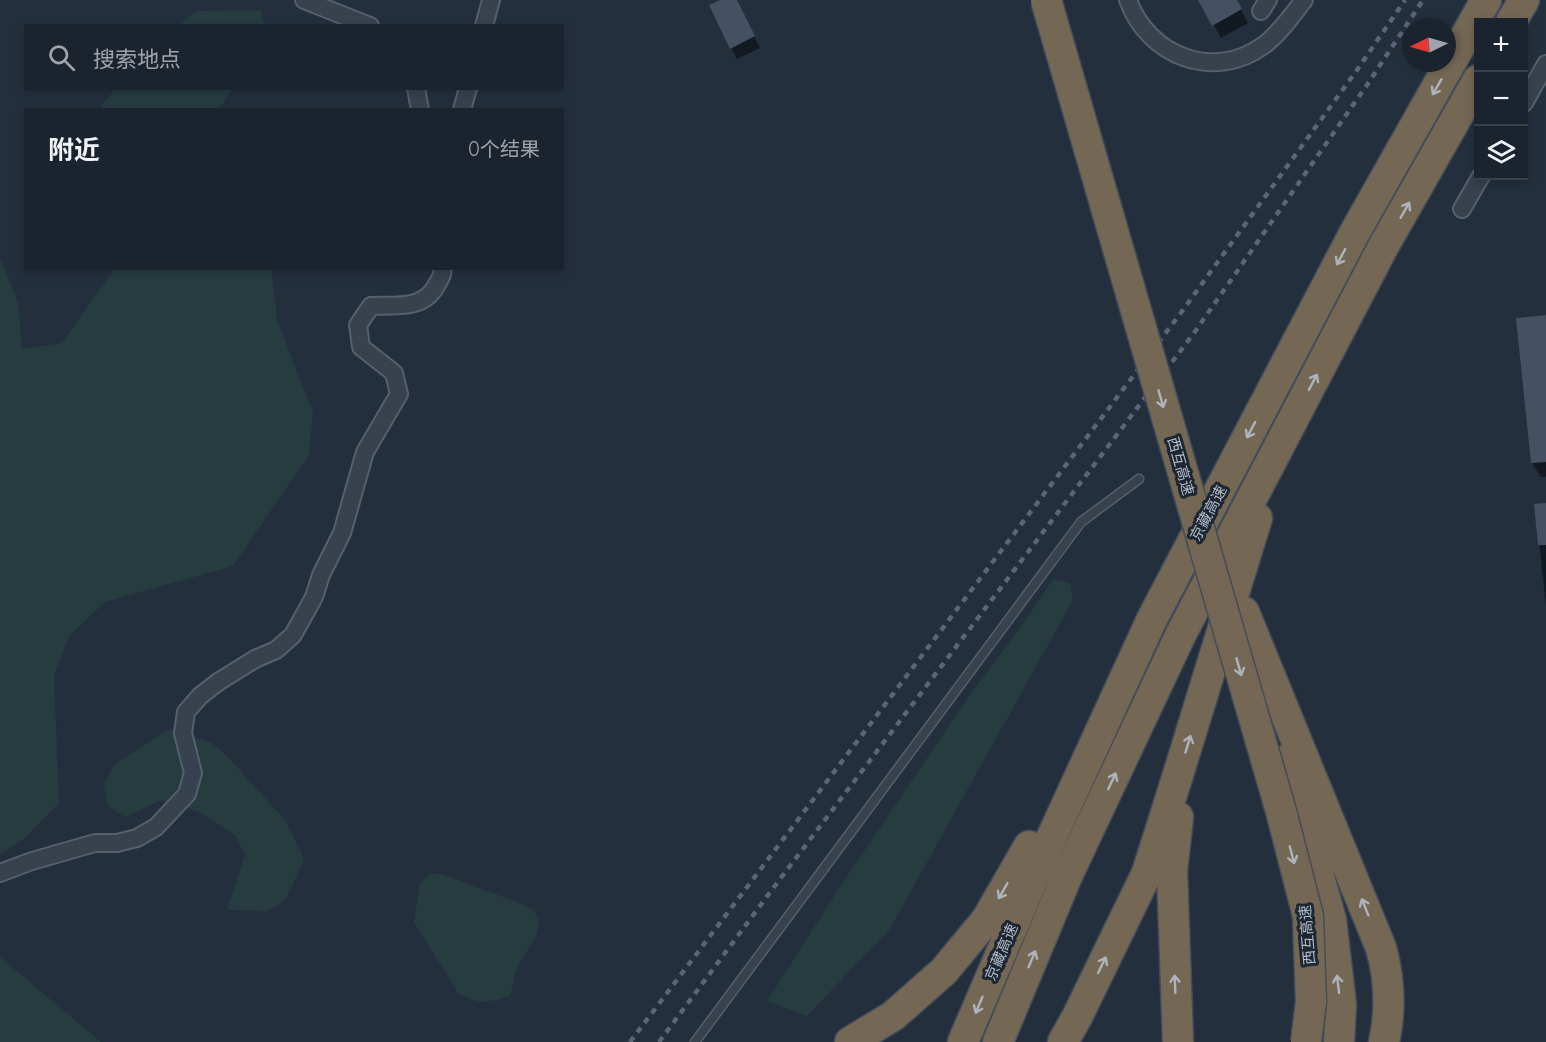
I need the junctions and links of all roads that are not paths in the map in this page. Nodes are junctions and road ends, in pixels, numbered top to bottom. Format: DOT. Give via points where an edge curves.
graph roads {
  1 [pos="304,0"];
  2 [pos="491,0"];
  3 [pos="1046,0"];
  4 [pos="1065,0"];
  5 [pos="1128,0"];
  6 [pos="1304,0"];
  7 [pos="1486,0"];
  8 [pos="1524,0"];
  9 [pos="1513,18"];
  10 [pos="365,24"];
  11 [pos="485,24"];
  12 [pos="1546,64"];
  13 [pos="1474,89"];
  14 [pos="416,90"];
  15 [pos="467,90"];
  16 [pos="1528,96"];
  17 [pos="420,108"];
  18 [pos="463,108"];
  19 [pos="1479,180"];
  20 [pos="1462,209"];
  21 [pos="442,270"];
  22 [pos="1278,448"];
  23 [pos="1139,479"];
  24 [pos="1244,612"];
  25 [pos="1152,619"];
  26 [pos="1178,778"];
  27 [pos="0,873"];
  28 [pos="1070,1030"];
  29 [pos="1000,1037"];
  30 [pos="965,1038"];
  31 [pos="694,1042"];
  32 [pos="850,1042"];
  33 [pos="1178,1042"];
  34 [pos="1306,1042"];
  35 [pos="1339,1042"];
  36 [pos="1383,1042"];
  1 -- 10 [label="street"];
  2 -- 11 [label="street"];
  3 -- 34 [label="highway, 西互高速, one-way, bridge" via="1308,915 1311,1002"];
  4 -- 24 [label="highway, 西互高速"];
  5 -- 6 [label="street" via="1141,26 1164,48 1186,58 1213,62 1239,57 1263,45"];
  7 -- 25 [label="highway, 京藏高速, one-way" via="1355,232"];
  8 -- 9 [label="highway"];
  12 -- 16 [label="street"];
  22 -- 13 [label="highway, one-way" via="1383,248"];
  14 -- 17 [label="street"];
  15 -- 18 [label="street"];
  19 -- 20 [label="street"];
  21 -- 27 [label="street" via="432,294 414,304 371,306 358,325 361,347 394,373 399,394 365,452 342,533 293,635 276,650 218,682 186,712 183,733 193,773 187,794 156,827 137,838 94,843"];
  26 -- 22 [label="highway, one-way"];
  29 -- 22 [label="highway, one-way" via="1067,876 1181,634"];
  23 -- 31 [label="lane" via="1081,522"];
  35 -- 24 [label="highway, one-way" via="1341,1005 1331,920"];
  36 -- 24 [label="highway, one-way" via="1389,991 1379,941"];
  25 -- 30 [label="highway, 京藏高速, one-way"];
  25 -- 32 [label="highway, one-way" via="987,919 944,971 893,1016"];
  28 -- 26 [label="highway, one-way" via="1147,873"];
  33 -- 26 [label="highway, one-way" via="1172,871"];
}
